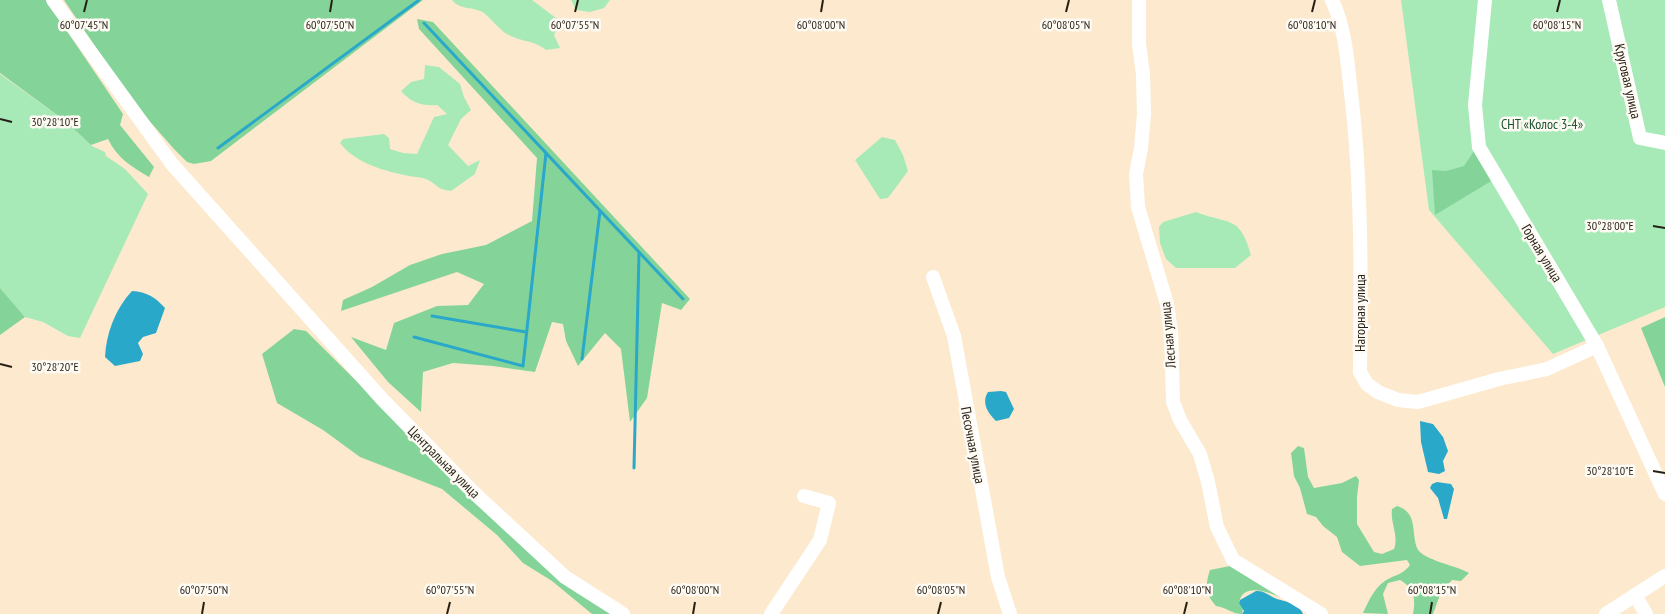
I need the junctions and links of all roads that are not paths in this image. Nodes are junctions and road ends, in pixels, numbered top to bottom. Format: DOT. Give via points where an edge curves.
graph roads {
  1 [pos="53,0"];
  2 [pos="1139,0"];
  3 [pos="1332,0"];
  4 [pos="1485,0"];
  5 [pos="1609,0"];
  6 [pos="1665,143"];
  7 [pos="932,277"];
  8 [pos="1597,346"];
  9 [pos="1665,494"];
  10 [pos="804,496"];
  11 [pos="1665,576"];
  12 [pos="1635,595"];
  13 [pos="623,614"];
  14 [pos="771,614"];
  15 [pos="1010,614"];
  16 [pos="1321,614"];
  17 [pos="1606,614"];
  18 [pos="1646,614"];
  1 -- 13 [label="street, Центральная улица" via="160,149 382,399 472,491 565,577"];
  2 -- 16 [label="street, Лесная улица" via="1144,114 1136,174 1138,207 1168,304 1173,402 1200,454 1217,527 1233,560"];
  3 -- 8 [label="street, Нагорная улица" via="1342,23 1353,108 1361,207 1360,372 1367,384 1398,400 1418,402 1547,369"];
  4 -- 8 [label="street, Горная улица" via="1475,105 1479,147"];
  5 -- 6 [label="street, Круговая улица" via="1640,138"];
  7 -- 15 [label="street, Песочная улица" via="954,336 998,576"];
  8 -- 9 [label="street, Горная улица"];
  10 -- 14 [label="street" via="829,503 820,540"];
  11 -- 12 [label="street"];
  12 -- 17 [label="street"];
  12 -- 18 [label="street"];
}
